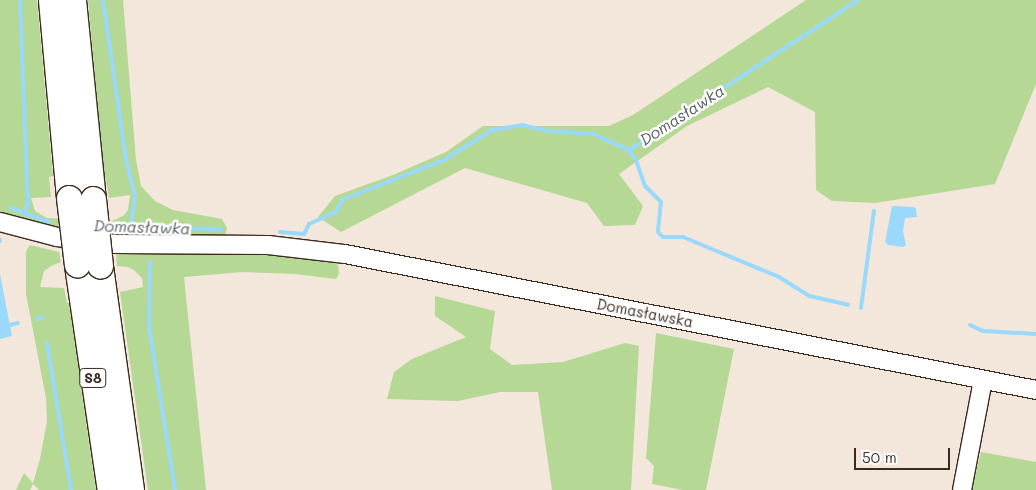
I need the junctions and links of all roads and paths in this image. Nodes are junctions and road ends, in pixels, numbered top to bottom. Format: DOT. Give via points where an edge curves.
graph roads {
  1 [pos="51,0"];
  2 [pos="73,0"];
  3 [pos="81,198"];
  4 [pos="0,222"];
  5 [pos="88,266"];
  6 [pos="983,380"];
  7 [pos="1036,390"];
  8 [pos="110,490"];
  9 [pos="131,490"];
  10 [pos="962,490"];
  1 -- 3 [label="highway, S8"];
  2 -- 3 [label="highway, S8"];
  3 -- 5 [label="highway, S8, bridge"];
  4 -- 6 [label="street, Domasławska" via="57,237 116,244 252,245 345,254"];
  5 -- 8 [label="highway, S8"];
  5 -- 9 [label="highway, S8"];
  6 -- 7 [label="street, Domasławska"];
  6 -- 10 [label="street"];
}
